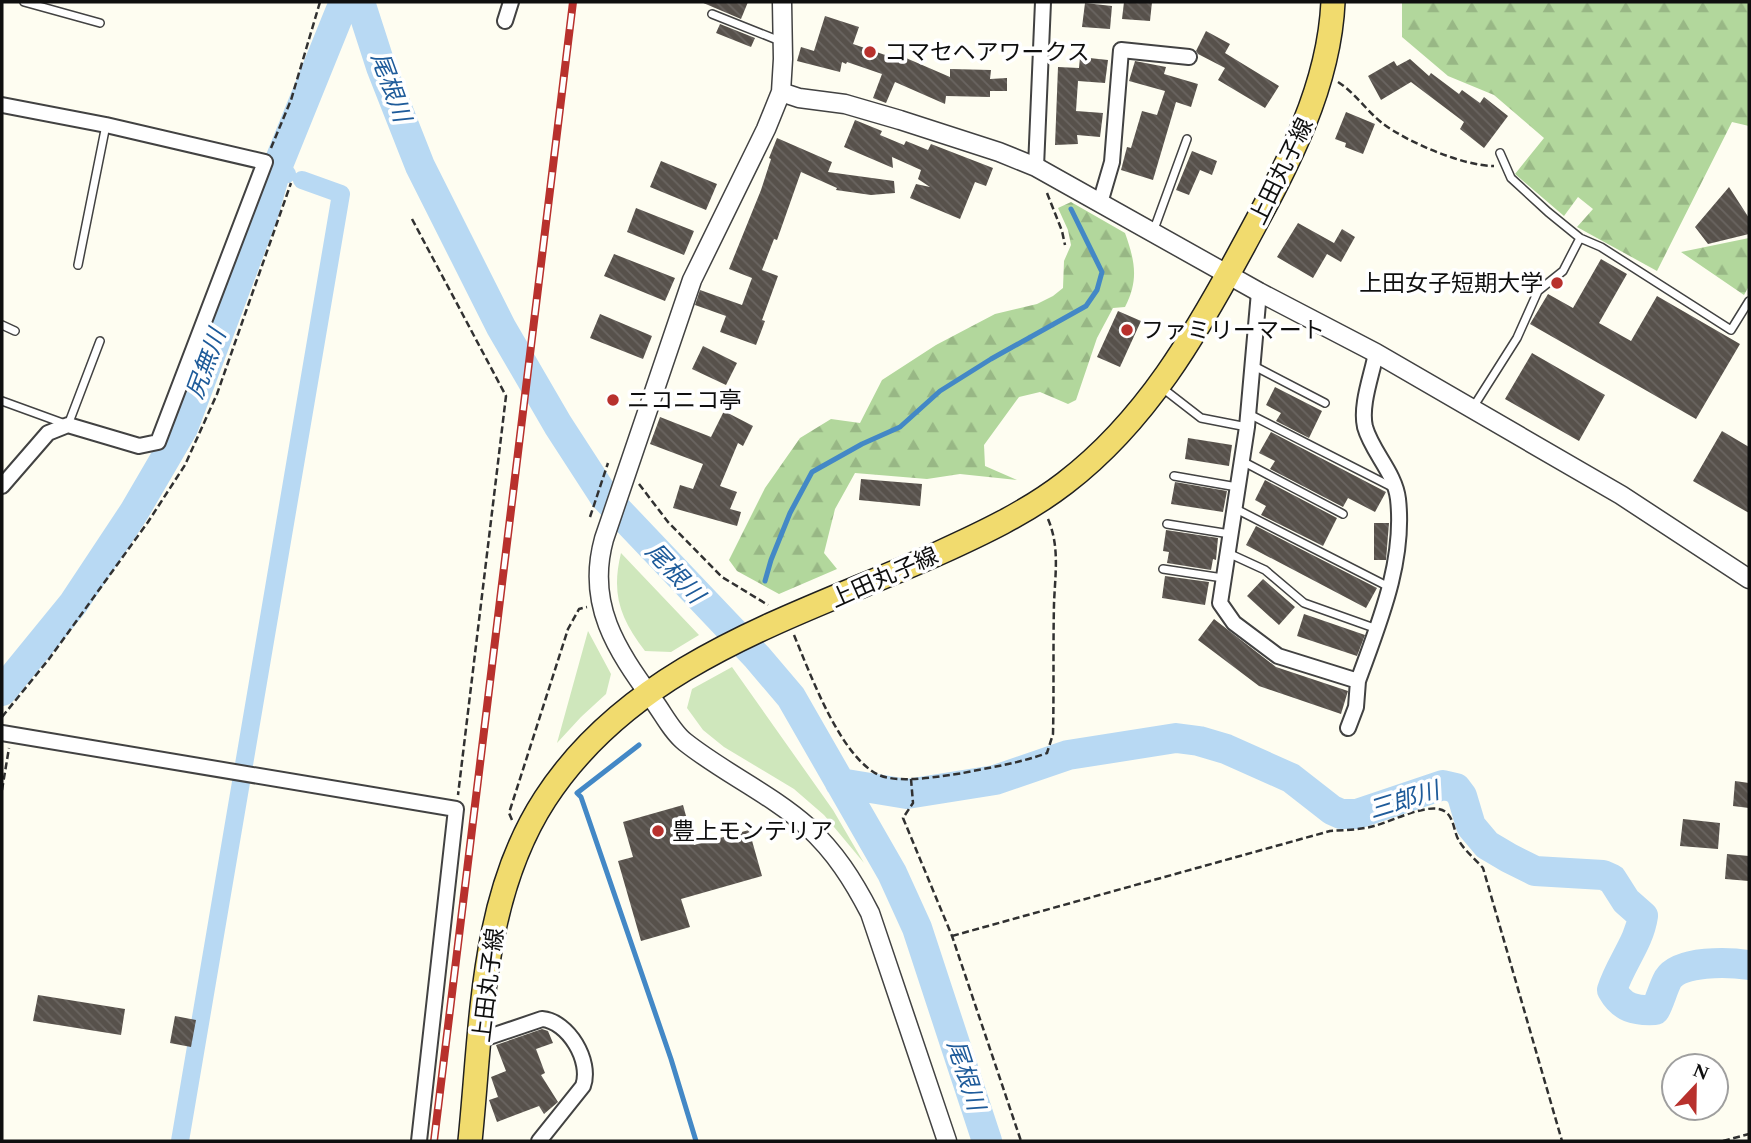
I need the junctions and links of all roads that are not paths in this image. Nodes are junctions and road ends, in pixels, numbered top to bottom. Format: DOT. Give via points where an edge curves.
graph roads {
  1 [pos="23,2"];
  2 [pos="511,2"];
  3 [pos="782,2"];
  4 [pos="1043,2"];
  5 [pos="1333,2"];
  6 [pos="712,14"];
  7 [pos="505,21"];
  8 [pos="100,23"];
  9 [pos="783,42"];
  10 [pos="1189,57"];
  11 [pos="781,92"];
  12 [pos="2,105"];
  13 [pos="106,125"];
  14 [pos="1187,139"];
  15 [pos="1500,153"];
  16 [pos="1040,170"];
  17 [pos="1100,203"];
  18 [pos="1153,233"];
  19 [pos="1580,238"];
  20 [pos="78,265"];
  21 [pos="1229,274"];
  22 [pos="1259,292"];
  23 [pos="1749,301"];
  24 [pos="2,325"];
  25 [pos="15,331"];
  26 [pos="100,341"];
  27 [pos="1376,353"];
  28 [pos="1254,366"];
  29 [pos="1160,387"];
  30 [pos="2,401"];
  31 [pos="1325,403"];
  32 [pos="1472,409"];
  33 [pos="1247,420"];
  34 [pos="68,425"];
  35 [pos="1241,461"];
  36 [pos="1174,476"];
  37 [pos="2,486"];
  38 [pos="1237,486"];
  39 [pos="1396,489"];
  40 [pos="1234,508"];
  41 [pos="1343,514"];
  42 [pos="1167,524"];
  43 [pos="1230,534"];
  44 [pos="1227,553"];
  45 [pos="1163,569"];
  46 [pos="1223,578"];
  47 [pos="1749,579"];
  48 [pos="1391,587"];
  49 [pos="1377,629"];
  50 [pos="1358,681"];
  51 [pos="648,693"];
  52 [pos="1348,728"];
  53 [pos="7,734"];
  54 [pos="480,1040"];
  55 [pos="419,1141"];
  56 [pos="470,1141"];
  57 [pos="539,1141"];
  58 [pos="947,1141"];
  1 -- 8 [label="lane"];
  2 -- 7 [label="street"];
  3 -- 9 [label="street"];
  4 -- 16 [label="street"];
  5 -- 21 [label="main road, 上田丸子線" via="1329,45 1312,104"];
  6 -- 9 [label="lane"];
  9 -- 11 [label="street"];
  10 -- 17 [label="street" via="1121,50 1112,162"];
  11 -- 16 [label="street" via="845,104 999,152"];
  11 -- 51 [label="street" via="692,280 598,565 600,602 608,628"];
  12 -- 13 [label="street"];
  13 -- 20 [label="lane"];
  13 -- 34 [label="street" via="265,162 158,442 139,446"];
  14 -- 18 [label="lane"];
  15 -- 19 [label="lane" via="1511,178"];
  16 -- 17 [label="street"];
  17 -- 18 [label="street"];
  18 -- 21 [label="street"];
  19 -- 23 [label="lane" via="1731,330"];
  19 -- 32 [label="lane" via="1563,271 1538,291 1517,338"];
  21 -- 22 [label="street"];
  21 -- 29 [label="main road, 上田丸子線"];
  22 -- 27 [label="street"];
  22 -- 28 [label="street"];
  24 -- 25 [label="lane"];
  26 -- 34 [label="lane"];
  27 -- 32 [label="street"];
  27 -- 39 [label="street" via="1365,426"];
  28 -- 31 [label="lane"];
  28 -- 33 [label="street"];
  29 -- 33 [label="lane" via="1201,418"];
  29 -- 51 [label="main road, 上田丸子線" via="1114,440 1039,500 985,532 716,650"];
  30 -- 34 [label="lane"];
  32 -- 47 [label="street" via="1621,495"];
  33 -- 35 [label="street"];
  33 -- 39 [label="lane"];
  34 -- 37 [label="street" via="48,433"];
  35 -- 38 [label="street"];
  35 -- 41 [label="lane"];
  36 -- 38 [label="lane"];
  38 -- 40 [label="street"];
  39 -- 48 [label="street" via="1398,538"];
  40 -- 43 [label="street"];
  40 -- 48 [label="lane"];
  42 -- 43 [label="lane"];
  43 -- 44 [label="street"];
  44 -- 46 [label="street"];
  44 -- 49 [label="lane" via="1265,570 1304,603"];
  45 -- 46 [label="lane"];
  46 -- 50 [label="street" via="1220,603 1234,623 1278,656"];
  48 -- 49 [label="street"];
  49 -- 50 [label="street"];
  50 -- 52 [label="street"];
  51 -- 54 [label="main road, 上田丸子線" via="582,750 526,832 505,884 492,935"];
  51 -- 58 [label="street" via="682,740 807,826 855,883 870,913"];
  53 -- 55 [label="street" via="456,809"];
  54 -- 56 [label="main road, 上田丸子線"];
  54 -- 57 [label="street" via="542,1019 551,1020 579,1050 586,1077 583,1086"];
}
